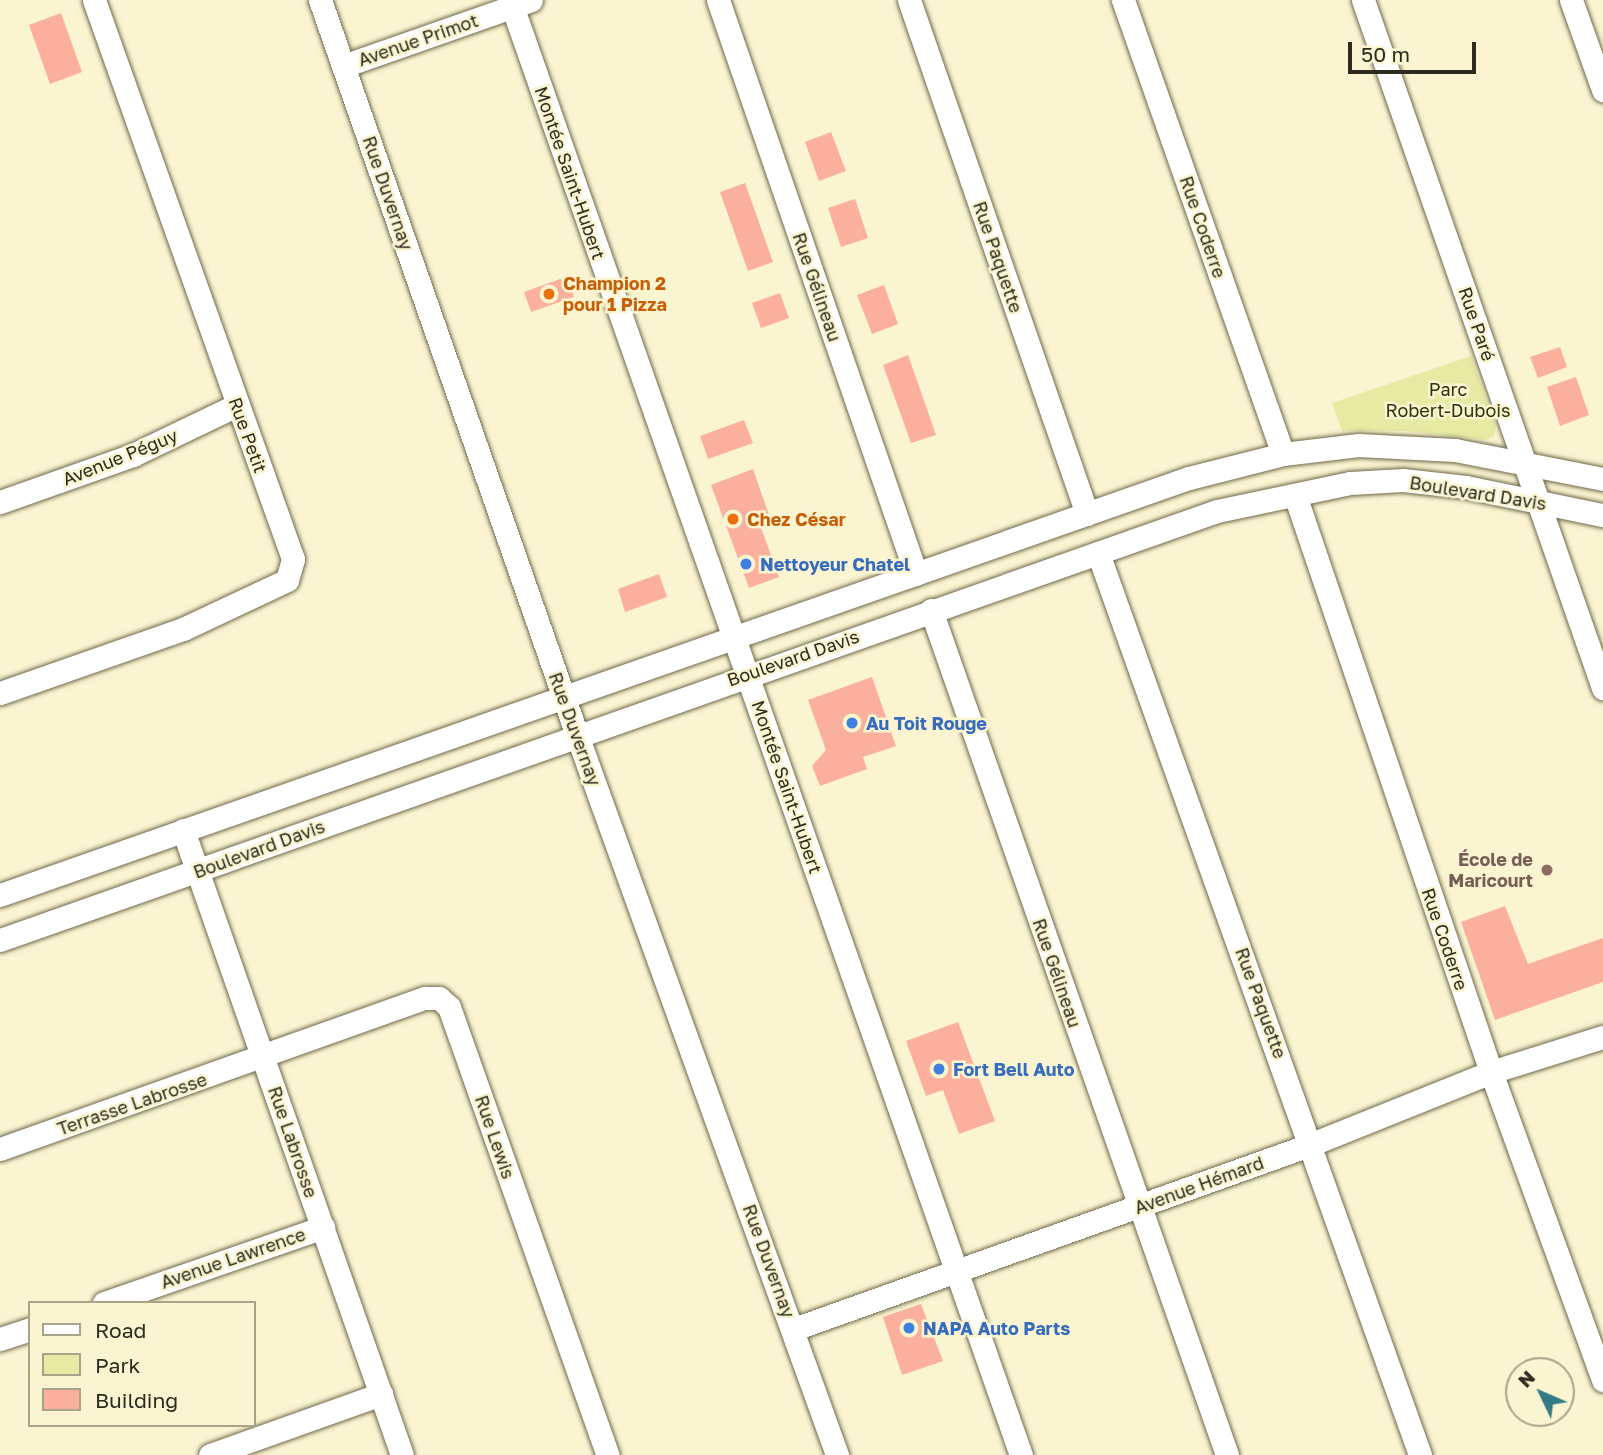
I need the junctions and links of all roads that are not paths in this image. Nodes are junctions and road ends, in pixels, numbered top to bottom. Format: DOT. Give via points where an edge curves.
graph roads {
  1 [pos="94,0"];
  2 [pos="320,0"];
  3 [pos="718,0"];
  4 [pos="909,0"];
  5 [pos="1123,0"];
  6 [pos="1363,0"];
  7 [pos="1571,0"];
  8 [pos="518,2"];
  9 [pos="343,66"];
  10 [pos="1603,90"];
  11 [pos="237,405"];
  12 [pos="1283,454"];
  13 [pos="1525,464"];
  14 [pos="1603,479"];
  15 [pos="1295,495"];
  16 [pos="0,502"];
  17 [pos="1536,502"];
  18 [pos="1087,514"];
  19 [pos="1603,515"];
  20 [pos="1098,553"];
  21 [pos="916,575"];
  22 [pos="873,589"];
  23 [pos="931,610"];
  24 [pos="887,625"];
  25 [pos="733,638"];
  26 [pos="747,674"];
  27 [pos="1603,688"];
  28 [pos="0,693"];
  29 [pos="563,697"];
  30 [pos="577,735"];
  31 [pos="183,830"];
  32 [pos="198,871"];
  33 [pos="0,895"];
  34 [pos="0,940"];
  35 [pos="1603,1037"];
  36 [pos="264,1058"];
  37 [pos="1491,1072"];
  38 [pos="1312,1144"];
  39 [pos="0,1149"];
  40 [pos="1139,1206"];
  41 [pos="323,1227"];
  42 [pos="958,1271"];
  43 [pos="110,1301"];
  44 [pos="794,1329"];
  45 [pos="28,1330"];
  46 [pos="0,1339"];
  47 [pos="1603,1380"];
  48 [pos="381,1394"];
  49 [pos="210,1455"];
  50 [pos="402,1455"];
  51 [pos="608,1455"];
  52 [pos="837,1455"];
  53 [pos="1021,1455"];
  54 [pos="1227,1455"];
  55 [pos="1420,1455"];
  1 -- 11 [label="street, Rue Petit"];
  2 -- 9 [label="street, Rue Duvernay"];
  3 -- 21 [label="street, Rue Gélineau"];
  4 -- 18 [label="street, Rue Paquette"];
  5 -- 12 [label="street, Rue Coderre"];
  6 -- 13 [label="street, Rue Paré"];
  7 -- 10 [label="street"];
  8 -- 9 [label="street, Avenue Primot"];
  8 -- 25 [label="street, Montée Saint-Hubert"];
  9 -- 29 [label="street, Rue Duvernay"];
  11 -- 16 [label="street, Avenue Péguy" via="133,456"];
  11 -- 28 [label="street, Rue Petit" via="293,559 286,580 183,629"];
  12 -- 13 [label="street, Boulevard Davis" via="1358,445 1403,446"];
  12 -- 18 [label="street, Boulevard Davis" via="1189,478"];
  13 -- 14 [label="street, Boulevard Davis"];
  13 -- 17 [label="street, Rue Paré"];
  15 -- 17 [label="street, Boulevard Davis" via="1350,483 1403,480"];
  15 -- 20 [label="street, Boulevard Davis" via="1217,511"];
  15 -- 37 [label="street, Rue Coderre"];
  17 -- 19 [label="street, Boulevard Davis"];
  17 -- 27 [label="street, Rue Paré"];
  18 -- 21 [label="street, Boulevard Davis"];
  20 -- 23 [label="street, Boulevard Davis"];
  20 -- 38 [label="street, Rue Paquette"];
  21 -- 22 [label="street, Boulevard Davis"];
  22 -- 24 [label="street"];
  22 -- 25 [label="street, Boulevard Davis"];
  23 -- 24 [label="street, Boulevard Davis"];
  23 -- 40 [label="street, Rue Gélineau"];
  24 -- 26 [label="street, Boulevard Davis"];
  25 -- 26 [label="street, Montée Saint-Hubert"];
  25 -- 29 [label="street, Boulevard Davis"];
  26 -- 30 [label="street, Boulevard Davis"];
  26 -- 42 [label="street, Montée Saint-Hubert"];
  29 -- 30 [label="street, Rue Duvernay"];
  29 -- 31 [label="street, Boulevard Davis"];
  30 -- 32 [label="street, Boulevard Davis"];
  30 -- 44 [label="street, Rue Duvernay"];
  31 -- 32 [label="street, Rue Labrosse"];
  31 -- 33 [label="street, Boulevard Davis"];
  32 -- 34 [label="street, Boulevard Davis"];
  32 -- 36 [label="street, Rue Labrosse"];
  35 -- 37 [label="street, Avenue Hémard"];
  36 -- 39 [label="street, Terrasse Labrosse"];
  36 -- 41 [label="street, Rue Labrosse"];
  36 -- 51 [label="street, Rue Lewis" via="425,998 439,998 450,1007"];
  37 -- 38 [label="street, Avenue Hémard"];
  37 -- 47 [label="street, Rue Coderre"];
  38 -- 40 [label="street, Avenue Hémard"];
  38 -- 55 [label="street, Rue Paquette"];
  40 -- 42 [label="street, Avenue Hémard"];
  40 -- 54 [label="street, Rue Gélineau"];
  41 -- 43 [label="street, Avenue Lawrence"];
  41 -- 48 [label="street, Rue Labrosse"];
  42 -- 44 [label="street, Avenue Hémard"];
  42 -- 53 [label="street, Montée Saint-Hubert"];
  44 -- 52 [label="street, Rue Duvernay"];
  45 -- 46 [label="street"];
  48 -- 49 [label="street"];
  48 -- 50 [label="street, Rue Labrosse"];
}
